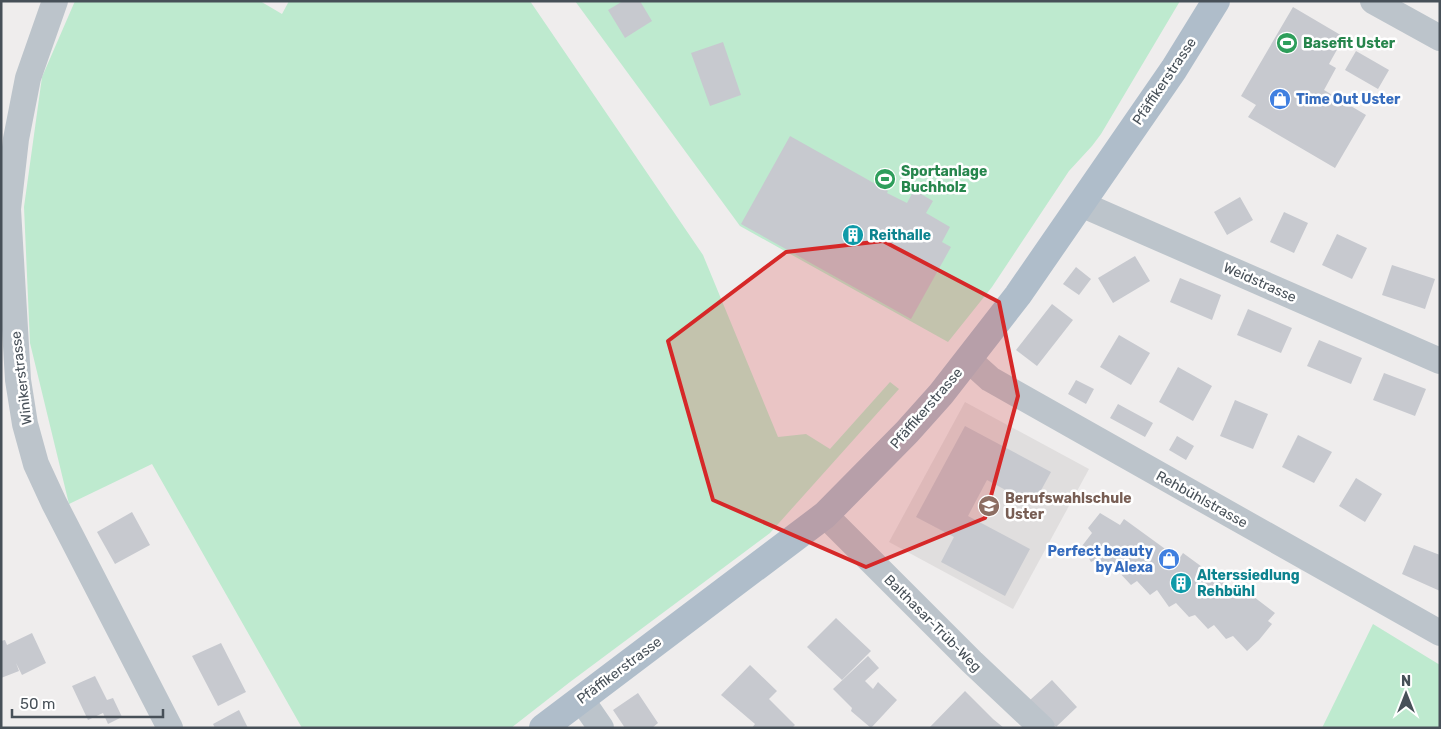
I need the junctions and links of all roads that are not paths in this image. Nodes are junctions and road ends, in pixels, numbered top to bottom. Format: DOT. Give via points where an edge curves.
graph roads {
  1 [pos="55,1"];
  2 [pos="1216,1"];
  3 [pos="1373,1"];
  4 [pos="1440,38"];
  5 [pos="1081,204"];
  6 [pos="968,360"];
  7 [pos="1440,361"];
  8 [pos="825,515"];
  9 [pos="1440,633"];
  10 [pos="581,699"];
  11 [pos="170,728"];
  12 [pos="543,728"];
  13 [pos="601,728"];
  14 [pos="1042,728"];
  1 -- 11 [label="street, Winikerstrasse" via="28,78 16,139 8,209 16,362 25,424 36,464 54,503"];
  2 -- 5 [label="main road, Pfäffikerstrasse" via="1174,69"];
  3 -- 4 [label="street"];
  5 -- 6 [label="main road, Pfäffikerstrasse"];
  5 -- 7 [label="street, Weidstrasse"];
  6 -- 8 [label="main road, Pfäffikerstrasse" via="912,427"];
  6 -- 9 [label="street, Rehbühlstrasse" via="990,379"];
  8 -- 10 [label="main road, Pfäffikerstrasse"];
  8 -- 14 [label="street, Balthasar-Trüb-Weg"];
  10 -- 12 [label="main road, Pfäffikerstrasse"];
  10 -- 13 [label="street"];
}
